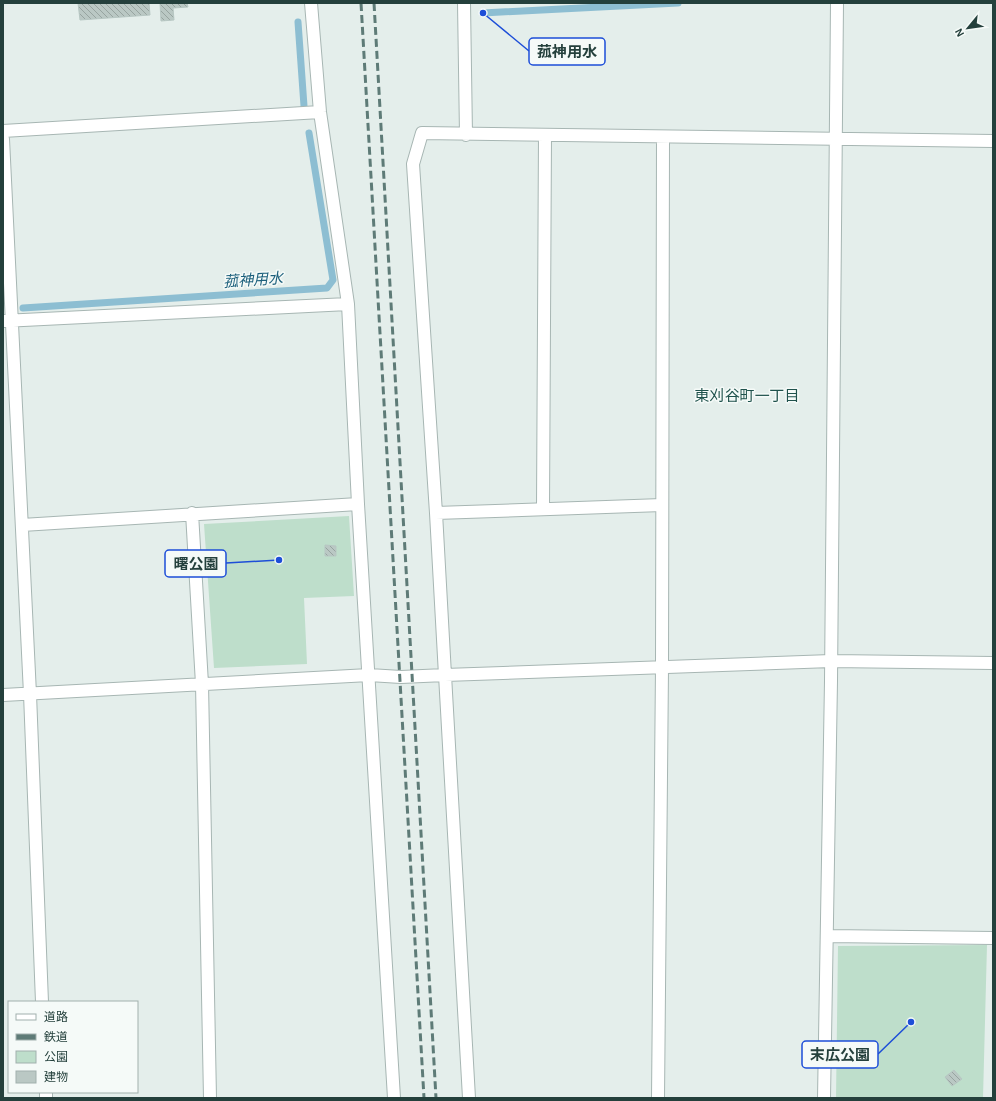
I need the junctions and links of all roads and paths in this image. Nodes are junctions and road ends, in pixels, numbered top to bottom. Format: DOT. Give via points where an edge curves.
graph roads {
  1 [pos="311,3"];
  2 [pos="464,3"];
  3 [pos="837,3"];
  4 [pos="320,112"];
  5 [pos="3,131"];
  6 [pos="466,135"];
  7 [pos="545,135"];
  8 [pos="663,137"];
  9 [pos="835,138"];
  10 [pos="3,139"];
  11 [pos="993,141"];
  12 [pos="348,304"];
  13 [pos="8,321"];
  14 [pos="358,504"];
  15 [pos="662,505"];
  16 [pos="543,509"];
  17 [pos="192,513"];
  18 [pos="436,513"];
  19 [pos="22,525"];
  20 [pos="831,661"];
  21 [pos="993,663"];
  22 [pos="662,668"];
  23 [pos="369,675"];
  24 [pos="445,675"];
  25 [pos="202,684"];
  26 [pos="30,694"];
  27 [pos="3,695"];
  28 [pos="828,936"];
  29 [pos="993,938"];
  30 [pos="42,1001"];
  31 [pos="210,1098"];
  32 [pos="394,1098"];
  33 [pos="469,1098"];
  34 [pos="658,1098"];
  35 [pos="824,1098"];
  1 -- 4 [label="street"];
  2 -- 6 [label="street"];
  3 -- 9 [label="street"];
  4 -- 5 [label="street"];
  4 -- 12 [label="street"];
  6 -- 7 [label="street"];
  6 -- 18 [label="street" via="422,133 413,164"];
  7 -- 8 [label="street"];
  7 -- 16 [label="street"];
  8 -- 9 [label="street"];
  8 -- 15 [label="street"];
  9 -- 11 [label="street"];
  9 -- 20 [label="street"];
  10 -- 13 [label="street"];
  12 -- 13 [label="street"];
  12 -- 14 [label="street"];
  13 -- 19 [label="street"];
  14 -- 17 [label="street"];
  14 -- 23 [label="street"];
  15 -- 16 [label="street"];
  15 -- 22 [label="street"];
  16 -- 18 [label="street"];
  17 -- 19 [label="street"];
  17 -- 25 [label="street"];
  18 -- 24 [label="street"];
  19 -- 26 [label="street"];
  20 -- 21 [label="street"];
  20 -- 22 [label="street"];
  20 -- 28 [label="street"];
  22 -- 24 [label="street"];
  22 -- 34 [label="street"];
  23 -- 24 [label="street"];
  23 -- 25 [label="street"];
  23 -- 32 [label="street"];
  24 -- 33 [label="street"];
  25 -- 26 [label="street"];
  25 -- 31 [label="street"];
  26 -- 27 [label="street"];
  26 -- 30 [label="street"];
  28 -- 29 [label="street"];
  28 -- 35 [label="street"];
}
